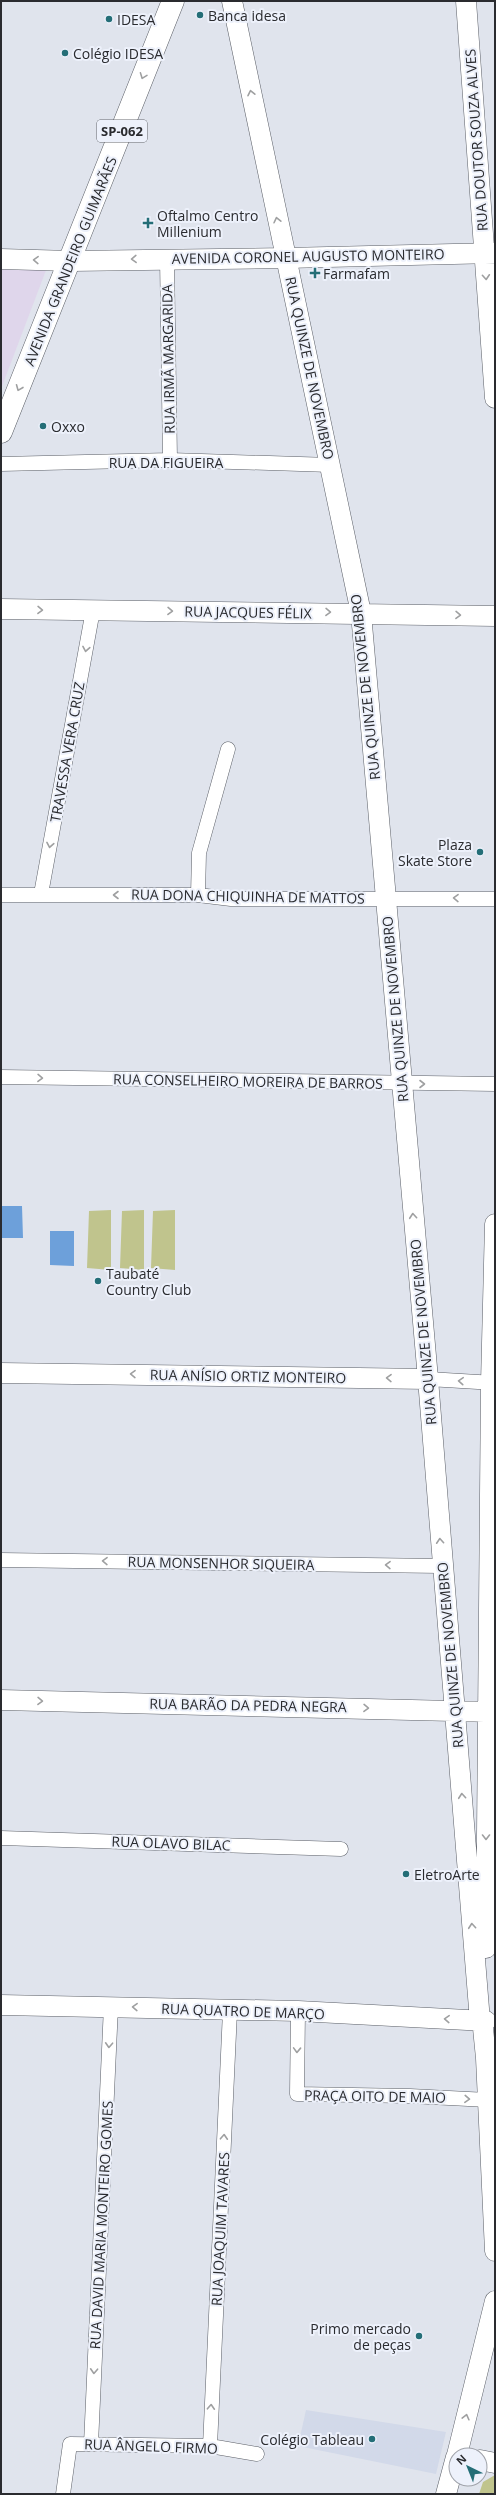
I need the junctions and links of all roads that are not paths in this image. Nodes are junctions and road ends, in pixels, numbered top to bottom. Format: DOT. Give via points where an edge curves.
graph roads {
  1 [pos="173,1"];
  2 [pos="232,1"];
  3 [pos="466,1"];
  4 [pos="490,252"];
  5 [pos="167,258"];
  6 [pos="286,258"];
  7 [pos="1,259"];
  8 [pos="71,261"];
  9 [pos="495,398"];
  10 [pos="1,432"];
  11 [pos="170,460"];
  12 [pos="1,464"];
  13 [pos="331,465"];
  14 [pos="1,609"];
  15 [pos="93,610"];
  16 [pos="361,613"];
  17 [pos="495,616"];
  18 [pos="228,749"];
  19 [pos="1,894"];
  20 [pos="41,894"];
  21 [pos="198,895"];
  22 [pos="385,898"];
  23 [pos="495,899"];
  24 [pos="1,1077"];
  25 [pos="402,1084"];
  26 [pos="495,1084"];
  27 [pos="495,1224"];
  28 [pos="1,1373"];
  29 [pos="428,1379"];
  30 [pos="493,1383"];
  31 [pos="1,1560"];
  32 [pos="442,1566"];
  33 [pos="1,1700"];
  34 [pos="456,1710"];
  35 [pos="492,1712"];
  36 [pos="457,1735"];
  37 [pos="487,1737"];
  38 [pos="1,1838"];
  39 [pos="340,1849"];
  40 [pos="1,2005"];
  41 [pos="111,2006"];
  42 [pos="230,2011"];
  43 [pos="298,2011"];
  44 [pos="486,2032"];
  45 [pos="488,2100"];
  46 [pos="495,2251"];
  47 [pos="495,2301"];
  48 [pos="90,2444"];
  49 [pos="210,2446"];
  50 [pos="458,2447"];
  51 [pos="256,2454"];
  52 [pos="63,2494"];
  1 -- 8 [label="main road, AVENIDA GRANDEIRO GUIMARÃES / SP-062, one-way"];
  6 -- 2 [label="main road, RUA QUINZE DE NOVEMBRO, one-way"];
  3 -- 4 [label="main road, RUA DOUTOR SOUZA ALVES"];
  4 -- 6 [label="main road, AVENIDA CORONEL AUGUSTO MONTEIRO"];
  4 -- 9 [label="main road, RUA DOUTOR SOUZA ALVES, one-way"];
  5 -- 6 [label="main road, AVENIDA CORONEL AUGUSTO MONTEIRO"];
  5 -- 8 [label="main road, AVENIDA CORONEL AUGUSTO MONTEIRO, one-way"];
  5 -- 11 [label="street, RUA IRMÃ MARGARIDA"];
  6 -- 13 [label="main road, RUA QUINZE DE NOVEMBRO"];
  8 -- 7 [label="main road, AVENIDA CORONEL AUGUSTO MONTEIRO, one-way"];
  8 -- 10 [label="main road, AVENIDA GRANDEIRO GUIMARÃES / SP-062, one-way"];
  11 -- 12 [label="street, RUA DA FIGUEIRA"];
  11 -- 13 [label="street, RUA DA FIGUEIRA"];
  13 -- 16 [label="main road, RUA QUINZE DE NOVEMBRO"];
  14 -- 15 [label="main road, RUA JACQUES FÉLIX, one-way"];
  15 -- 16 [label="main road, RUA JACQUES FÉLIX, one-way"];
  15 -- 20 [label="street, TRAVESSA VERA CRUZ, one-way"];
  16 -- 17 [label="main road, RUA JACQUES FÉLIX, one-way"];
  16 -- 22 [label="main road, RUA QUINZE DE NOVEMBRO"];
  18 -- 21 [label="street" via="200,853"];
  19 -- 20 [label="street, RUA DONA CHIQUINHA DE MATTOS"];
  21 -- 20 [label="street, RUA DONA CHIQUINHA DE MATTOS, one-way"];
  21 -- 22 [label="street, RUA DONA CHIQUINHA DE MATTOS" via="231,899"];
  23 -- 22 [label="street, RUA DONA CHIQUINHA DE MATTOS, one-way"];
  22 -- 25 [label="main road, RUA QUINZE DE NOVEMBRO"];
  24 -- 25 [label="street, RUA CONSELHEIRO MOREIRA DE BARROS, one-way"];
  25 -- 26 [label="street, RUA CONSELHEIRO MOREIRA DE BARROS, one-way"];
  29 -- 25 [label="main road, RUA QUINZE DE NOVEMBRO, one-way"];
  27 -- 30 [label="main road"];
  29 -- 28 [label="main road, RUA ANÍSIO ORTIZ MONTEIRO, one-way"];
  30 -- 29 [label="street, RUA ANÍSIO ORTIZ MONTEIRO, one-way"];
  32 -- 29 [label="main road, RUA QUINZE DE NOVEMBRO, one-way"];
  30 -- 35 [label="main road"];
  32 -- 31 [label="street, RUA MONSENHOR SIQUEIRA, one-way"];
  32 -- 34 [label="main road, RUA QUINZE DE NOVEMBRO"];
  33 -- 34 [label="main road, RUA BARÃO DA PEDRA NEGRA, one-way"];
  34 -- 35 [label="main road, RUA BARÃO DA PEDRA NEGRA"];
  34 -- 36 [label="main road, RUA QUINZE DE NOVEMBRO"];
  35 -- 37 [label="main road"];
  36 -- 37 [label="main road" via="470,1728"];
  44 -- 36 [label="main road, RUA QUINZE DE NOVEMBRO, one-way"];
  37 -- 44 [label="main road, one-way"];
  38 -- 39 [label="street, RUA OLAVO BILAC"];
  40 -- 41 [label="main road, RUA QUATRO DE MARÇO"];
  42 -- 41 [label="main road, RUA QUATRO DE MARÇO, one-way"];
  41 -- 48 [label="street, RUA DAVID MARIA MONTEIRO GOMES, one-way"];
  42 -- 43 [label="main road, RUA QUATRO DE MARÇO"];
  49 -- 42 [label="street, RUA JOAQUIM TAVARES, one-way"];
  44 -- 43 [label="main road, RUA QUATRO DE MARÇO, one-way"];
  43 -- 45 [label="street, PRAÇA OITO DE MAIO, one-way" via="297,2094"];
  44 -- 45 [label="main road, RUA QUINZE DE NOVEMBRO"];
  45 -- 46 [label="main road, RUA QUINZE DE NOVEMBRO"];
  50 -- 47 [label="main road, one-way"];
  48 -- 49 [label="street, RUA ÂNGELO FIRMO"];
  48 -- 52 [label="street, RUA ÂNGELO FIRMO" via="70,2444"];
  49 -- 51 [label="street, RUA ÂNGELO FIRMO"];
}
